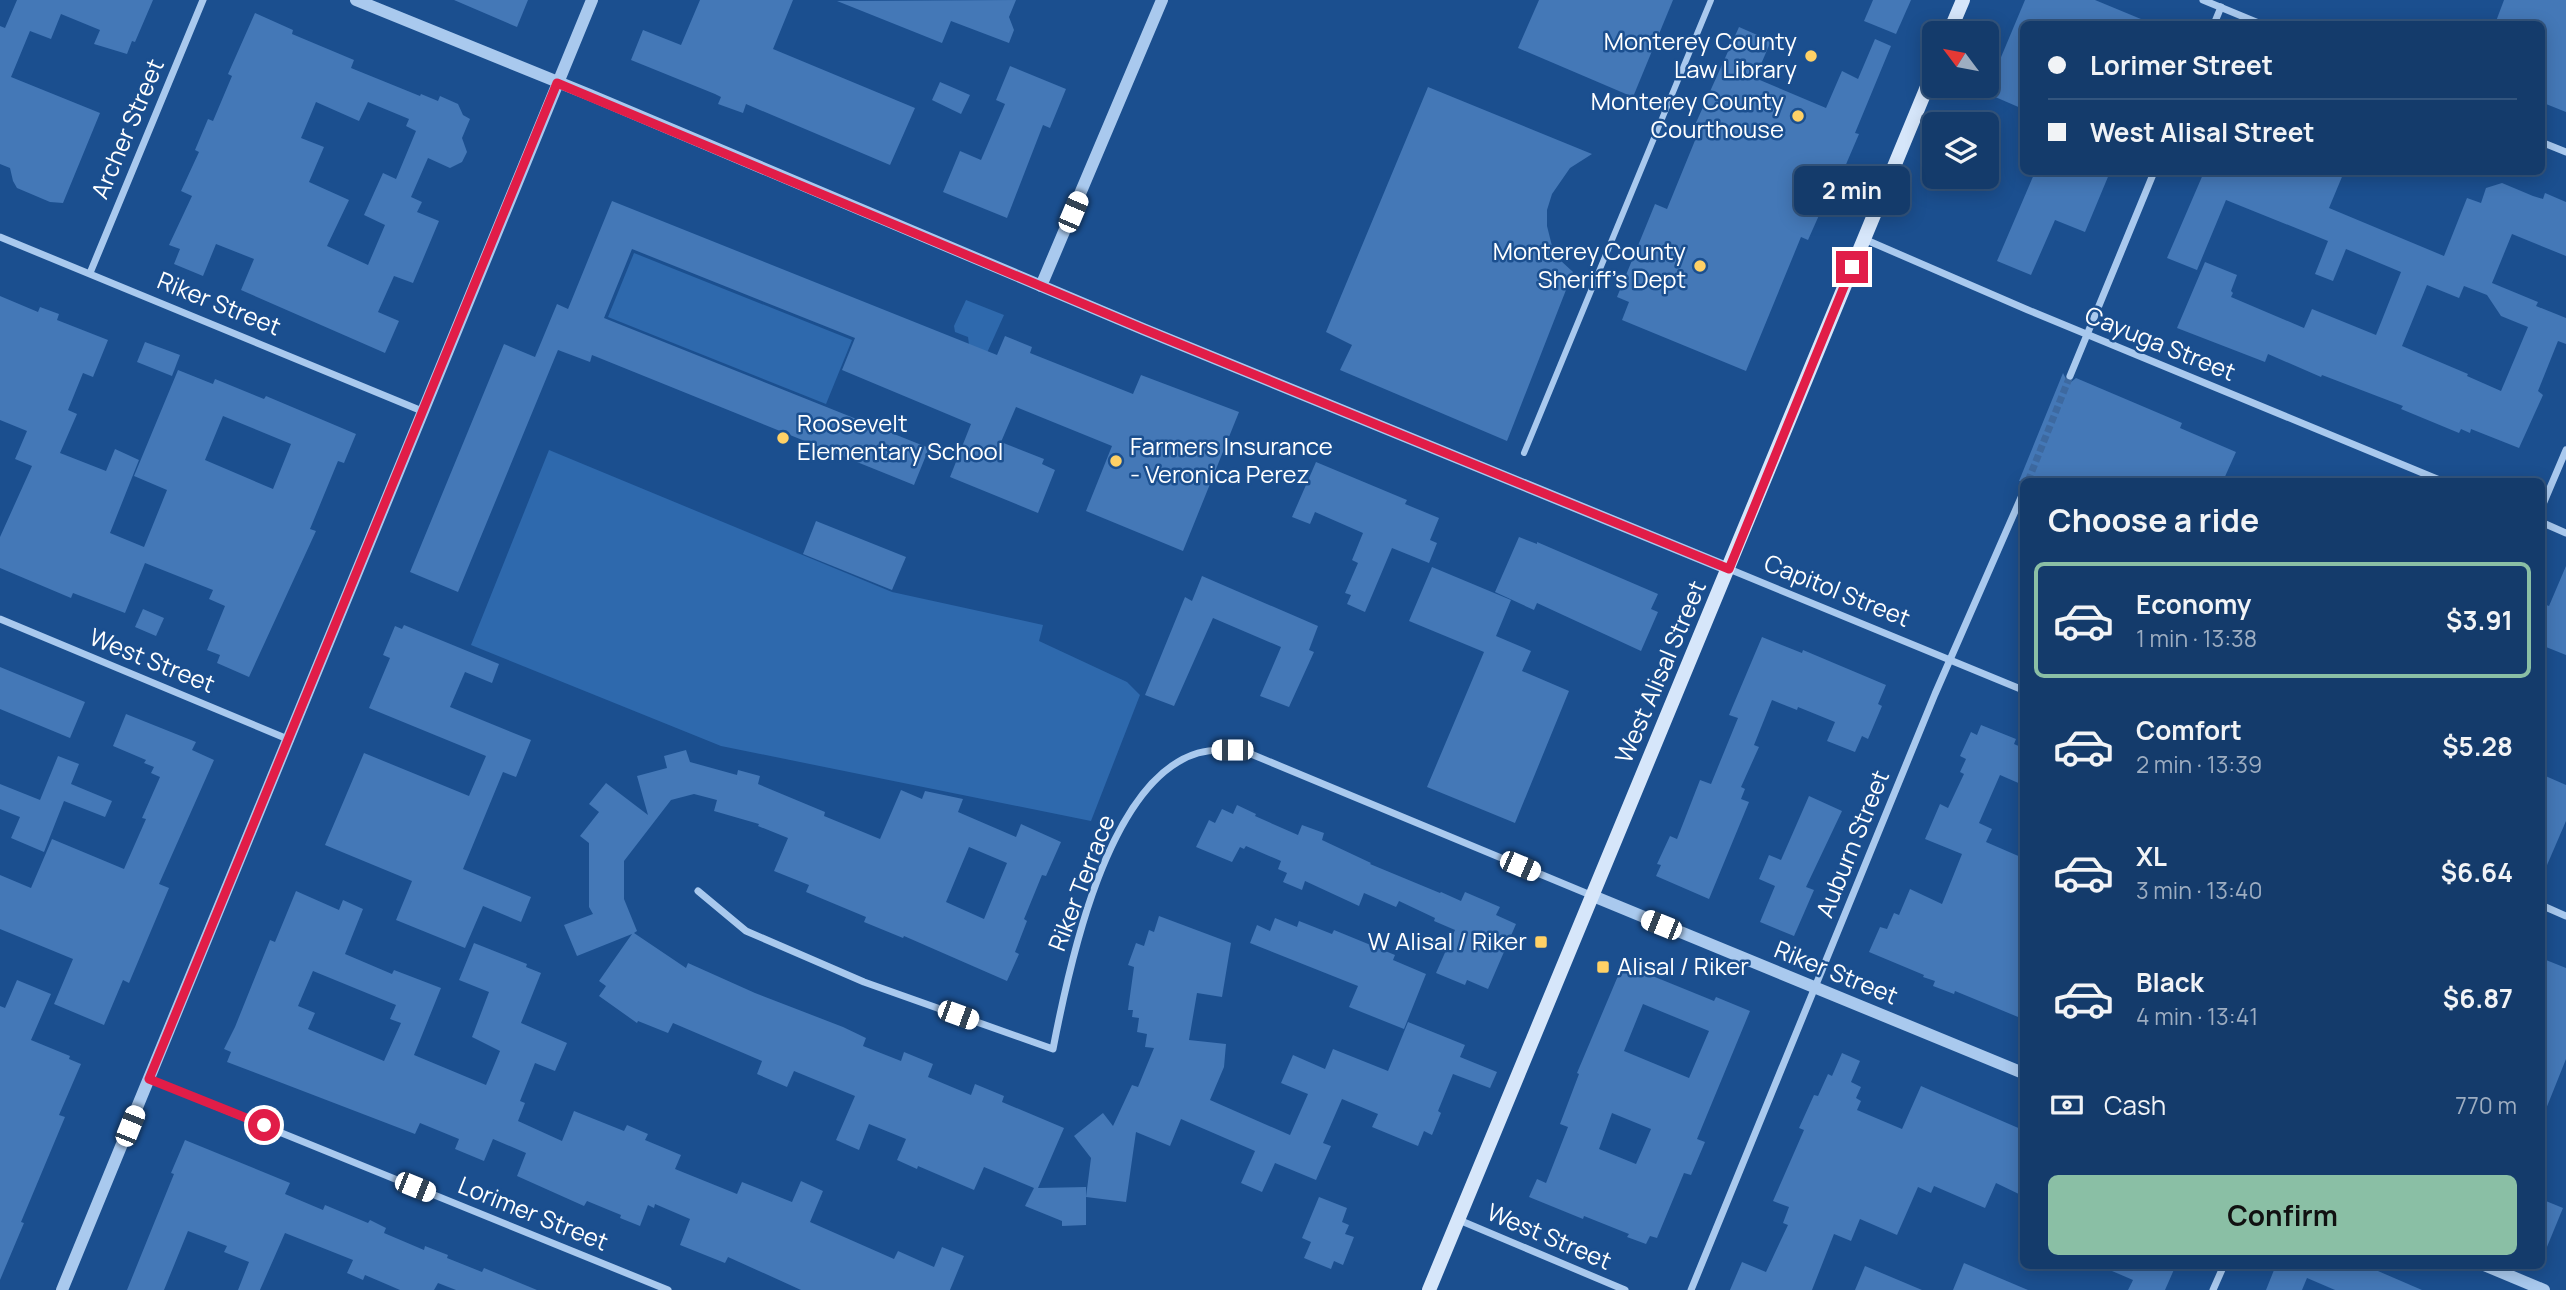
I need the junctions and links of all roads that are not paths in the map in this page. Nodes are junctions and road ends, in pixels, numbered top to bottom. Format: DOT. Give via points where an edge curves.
graph roads {
  1 [pos="203,0"];
  2 [pos="356,0"];
  3 [pos="592,0"];
  4 [pos="1162,0"];
  5 [pos="1711,0"];
  6 [pos="1963,0"];
  7 [pos="2203,0"];
  8 [pos="2221,8"];
  9 [pos="1954,21"];
  10 [pos="2215,21"];
  11 [pos="2254,21"];
  12 [pos="557,83"];
  13 [pos="1922,98"];
  14 [pos="2545,144"];
  15 [pos="2566,152"];
  16 [pos="2153,175"];
  17 [pos="0,237"];
  18 [pos="1864,239"];
  19 [pos="89,273"];
  20 [pos="1041,286"];
  21 [pos="2087,335"];
  22 [pos="2070,376"];
  23 [pos="422,411"];
  24 [pos="2566,450"];
  25 [pos="1524,453"];
  26 [pos="2435,478"];
  27 [pos="2020,499"];
  28 [pos="2545,500"];
  29 [pos="2545,524"];
  30 [pos="2566,533"];
  31 [pos="1729,569"];
  32 [pos="0,619"];
  33 [pos="1950,660"];
  34 [pos="2020,689"];
  35 [pos="290,740"];
  36 [pos="698,891"];
  37 [pos="1593,896"];
  38 [pos="2545,907"];
  39 [pos="2566,916"];
  40 [pos="1815,986"];
  41 [pos="2020,1072"];
  42 [pos="149,1079"];
  43 [pos="1459,1220"];
  44 [pos="2222,1269"];
  45 [pos="2494,1269"];
  46 [pos="62,1290"];
  47 [pos="668,1290"];
  48 [pos="1429,1290"];
  49 [pos="1625,1290"];
  50 [pos="1691,1290"];
  51 [pos="2213,1290"];
  52 [pos="2544,1290"];
  1 -- 19 [label="street, Archer Street"];
  2 -- 12 [label="street, Capitol Street"];
  3 -- 12 [label="street"];
  4 -- 20 [label="street"];
  5 -- 25 [label="street"];
  6 -- 9 [label="main road"];
  7 -- 8 [label="street"];
  8 -- 10 [label="street"];
  8 -- 11 [label="street"];
  12 -- 20 [label="street, Capitol Street"];
  12 -- 23 [label="street"];
  13 -- 18 [label="main road, West Alisal Street"];
  14 -- 15 [label="street"];
  16 -- 21 [label="street"];
  17 -- 19 [label="street, Riker Street"];
  18 -- 21 [label="street, Cayuga Street"];
  18 -- 31 [label="main road, West Alisal Street"];
  19 -- 23 [label="street, Riker Street"];
  20 -- 31 [label="street, Capitol Street"];
  21 -- 22 [label="street"];
  21 -- 26 [label="street, Cayuga Street"];
  23 -- 35 [label="street"];
  24 -- 28 [label="street"];
  27 -- 33 [label="street, Auburn Street"];
  29 -- 30 [label="street"];
  31 -- 33 [label="street, Capitol Street"];
  31 -- 37 [label="main road, West Alisal Street"];
  32 -- 35 [label="street, West Street"];
  33 -- 34 [label="street, Capitol Street"];
  33 -- 40 [label="street, Auburn Street"];
  35 -- 42 [label="street"];
  36 -- 37 [label="street, Riker Terrace" via="746,931 864,982 1053,1049 1080,932 1122,824 1147,787 1197,753 1232,750 1251,754"];
  37 -- 40 [label="street, Riker Street"];
  37 -- 43 [label="main road, West Alisal Street"];
  38 -- 39 [label="street"];
  40 -- 41 [label="street, Riker Street"];
  40 -- 50 [label="street, Auburn Street"];
  42 -- 46 [label="street"];
  42 -- 47 [label="street, Lorimer Street"];
  43 -- 48 [label="main road, West Alisal Street"];
  43 -- 49 [label="street, West Street"];
  44 -- 51 [label="street"];
  45 -- 52 [label="street"];
}
